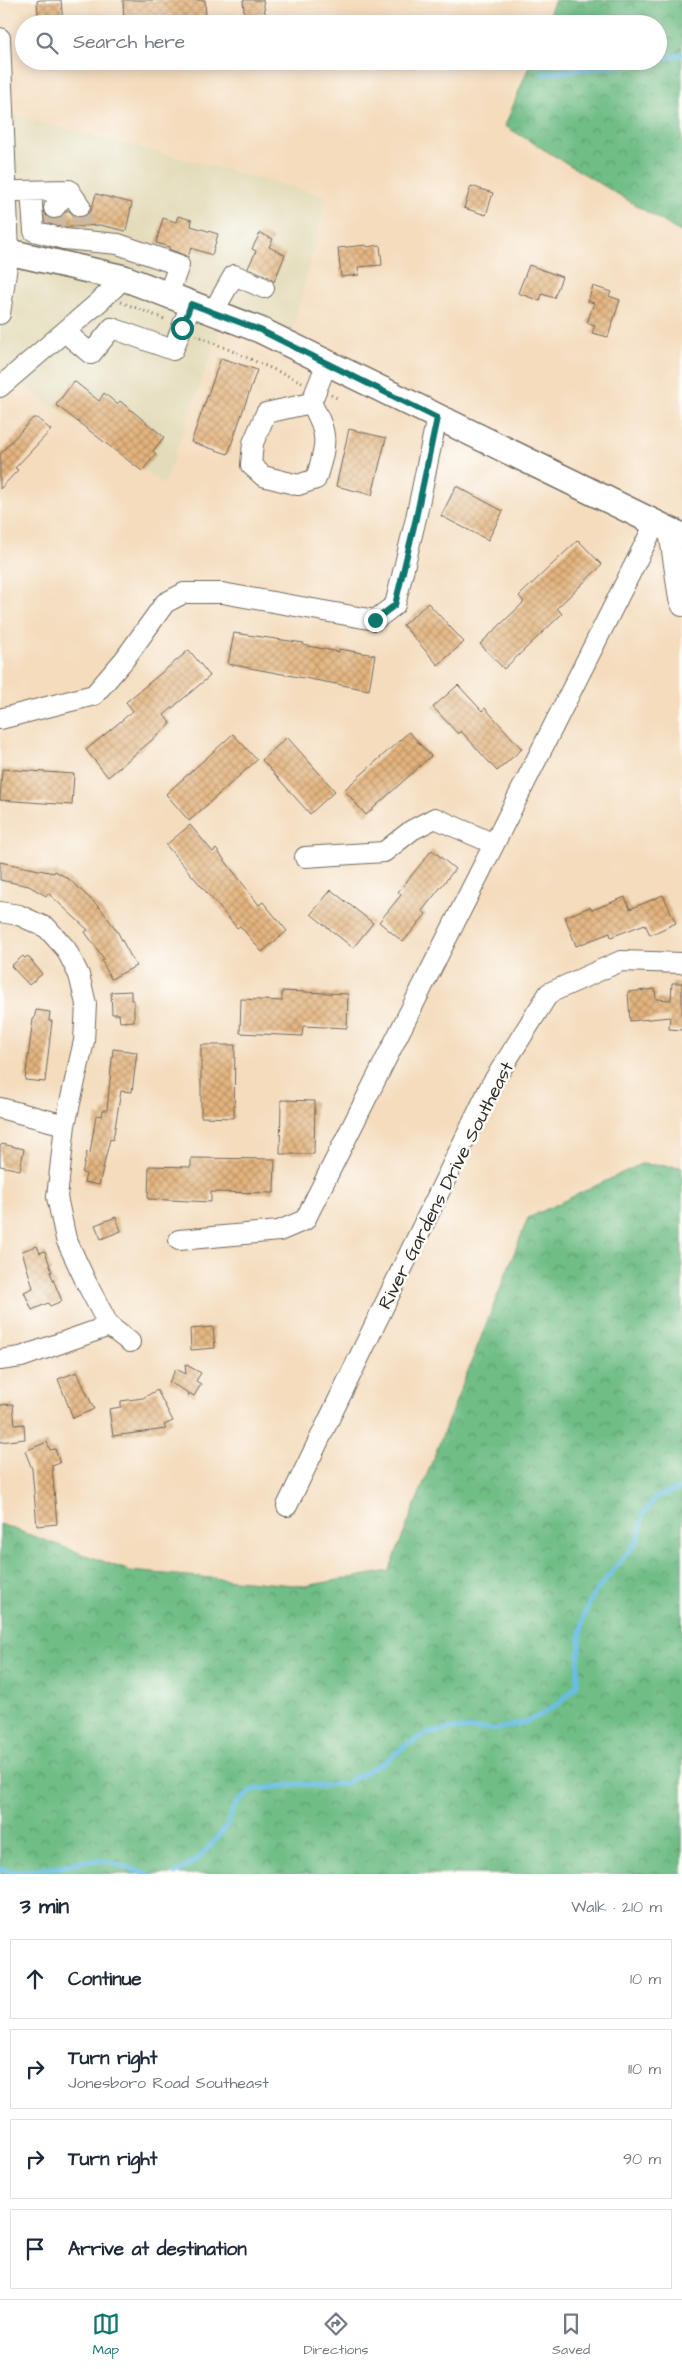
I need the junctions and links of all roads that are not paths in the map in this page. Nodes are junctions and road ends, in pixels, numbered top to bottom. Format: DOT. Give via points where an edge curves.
graph roads {
  1 [pos="0,38"];
  2 [pos="69,190"];
  3 [pos="6,191"];
  4 [pos="31,191"];
  5 [pos="80,206"];
  6 [pos="54,208"];
  7 [pos="82,227"];
  8 [pos="60,235"];
  9 [pos="4,251"];
  10 [pos="60,264"];
  11 [pos="264,288"];
  12 [pos="120,289"];
  13 [pos="168,295"];
  14 [pos="202,308"];
  15 [pos="0,314"];
  16 [pos="64,332"];
  17 [pos="327,362"];
  18 [pos="0,387"];
  19 [pos="314,396"];
  20 [pos="437,418"];
  21 [pos="669,530"];
  22 [pos="682,606"];
  23 [pos="0,719"];
  24 [pos="494,844"];
  25 [pos="305,858"];
  26 [pos="0,912"];
  27 [pos="682,963"];
  28 [pos="0,1108"];
  29 [pos="65,1125"];
  30 [pos="179,1240"];
  31 [pos="109,1326"];
  32 [pos="130,1342"];
  33 [pos="0,1360"];
  34 [pos="287,1506"];
  1 -- 3 [label="street"];
  2 -- 4 [label="street"];
  2 -- 5 [label="street"];
  2 -- 6 [label="street"];
  3 -- 4 [label="street"];
  3 -- 9 [label="street"];
  4 -- 8 [label="street" via="34,232"];
  7 -- 8 [label="street"];
  8 -- 10 [label="street"];
  8 -- 13 [label="street" via="118,244 179,265"];
  9 -- 10 [label="main road"];
  9 -- 15 [label="street"];
  10 -- 12 [label="main road"];
  11 -- 14 [label="street" via="234,275"];
  12 -- 13 [label="main road"];
  12 -- 16 [label="street"];
  13 -- 14 [label="main road"];
  14 -- 16 [label="street" via="173,350 112,328 91,354"];
  14 -- 17 [label="main road" via="260,330"];
  16 -- 18 [label="street"];
  17 -- 19 [label="street"];
  17 -- 20 [label="main road"];
  19 -- 19 [label="street" via="325,446 316,479 298,485 263,476 251,465 253,443 266,413"];
  20 -- 21 [label="main road"];
  20 -- 23 [label="street" via="395,605 375,620 222,593 184,593 165,603 94,695"];
  21 -- 22 [label="street" via="678,599"];
  21 -- 24 [label="street"];
  24 -- 25 [label="street" via="436,818 412,830 384,852"];
  24 -- 30 [label="street" via="304,1220 279,1231"];
  26 -- 29 [label="street" via="18,915 47,928 66,950 79,975 86,1004 84,1041"];
  27 -- 34 [label="street, River Gardens Drive Southeast" via="621,961 549,993 491,1085"];
  28 -- 29 [label="street"];
  29 -- 31 [label="street" via="57,1196 66,1240"];
  31 -- 32 [label="street"];
  31 -- 33 [label="street" via="21,1357"];
}
